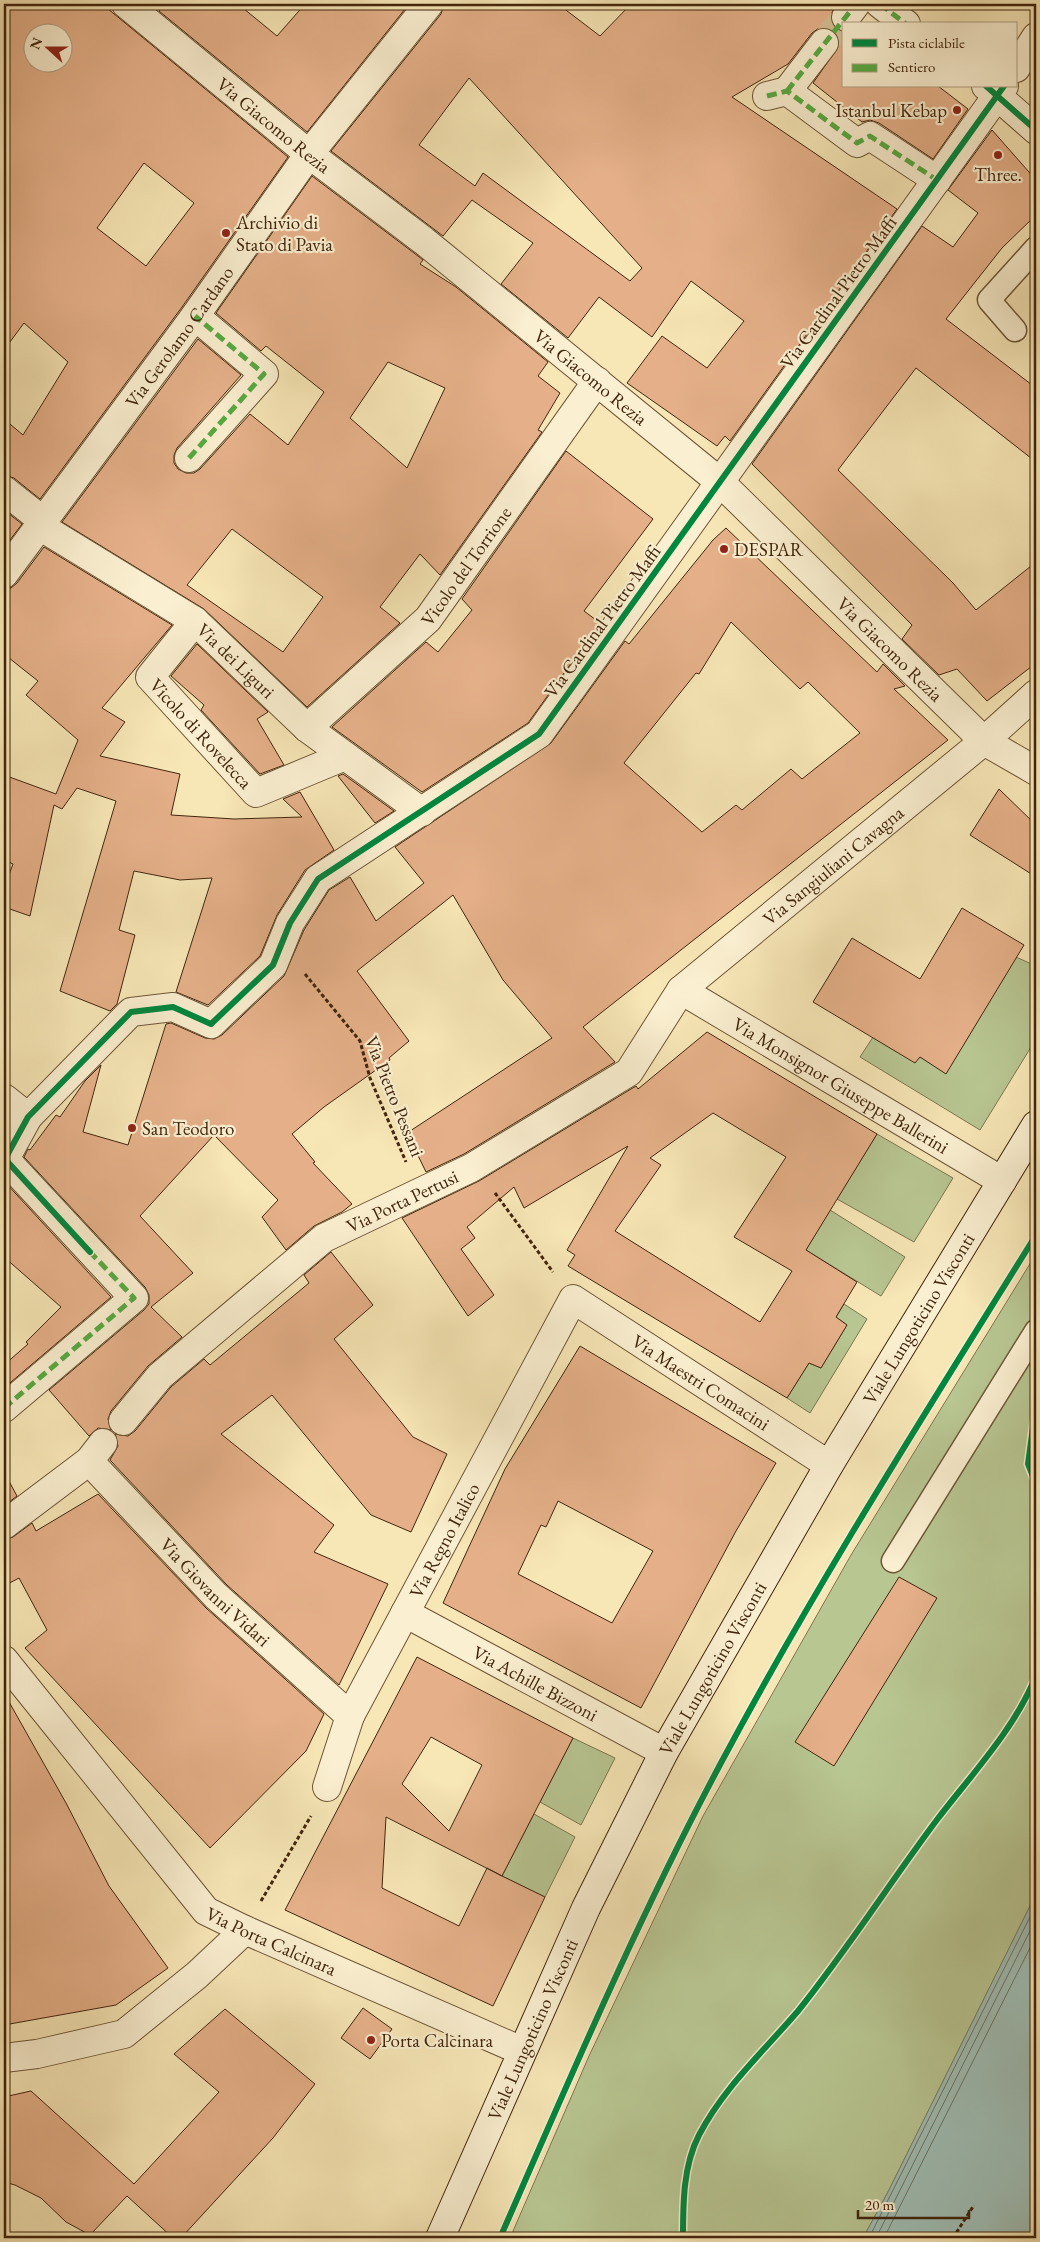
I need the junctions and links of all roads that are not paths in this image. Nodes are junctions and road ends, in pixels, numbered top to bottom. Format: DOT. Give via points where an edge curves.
graph roads {
  1 [pos="126,4"];
  2 [pos="429,4"];
  3 [pos="880,4"];
  4 [pos="903,22"];
  5 [pos="1036,37"];
  6 [pos="824,43"];
  7 [pos="1018,65"];
  8 [pos="996,89"];
  9 [pos="1036,130"];
  10 [pos="309,154"];
  11 [pos="937,180"];
  12 [pos="1036,248"];
  13 [pos="195,316"];
  14 [pos="1015,330"];
  15 [pos="597,381"];
  16 [pos="189,458"];
  17 [pos="720,482"];
  18 [pos="4,490"];
  19 [pos="40,523"];
  20 [pos="4,574"];
  21 [pos="195,621"];
  22 [pos="1036,694"];
  23 [pos="307,728"];
  24 [pos="984,741"];
  25 [pos="345,756"];
  26 [pos="1036,771"];
  27 [pos="422,812"];
  28 [pos="681,990"];
  29 [pos="4,1098"];
  30 [pos="28,1117"];
  31 [pos="1036,1125"];
  32 [pos="1002,1181"];
  33 [pos="573,1299"];
  34 [pos="1036,1331"];
  35 [pos="4,1408"];
  36 [pos="123,1421"];
  37 [pos="829,1464"];
  38 [pos="4,1525"];
  39 [pos="893,1561"];
  40 [pos="405,1613"];
  41 [pos="4,1660"];
  42 [pos="350,1716"];
  43 [pos="664,1752"];
  44 [pos="327,1787"];
  45 [pos="245,1930"];
  46 [pos="522,2051"];
  47 [pos="4,2058"];
  48 [pos="440,2238"];
  1 -- 10 [label="street, Via Giacomo Rezia"];
  2 -- 10 [label="street, Via Gerolamo Cardano"];
  3 -- 4 [label="street"];
  5 -- 7 [label="street"];
  6 -- 11 [label="street" via="777,93 857,144 870,136"];
  8 -- 9 [label="street"];
  8 -- 11 [label="street, Via Cardinal Pietro Maffi"];
  10 -- 13 [label="street, Via Gerolamo Cardano"];
  10 -- 15 [label="street, Via Giacomo Rezia" via="424,241"];
  11 -- 17 [label="street, Via Cardinal Pietro Maffi"];
  12 -- 14 [label="lane" via="989,300"];
  13 -- 16 [label="street" via="264,374"];
  13 -- 19 [label="street, Via Gerolamo Cardano"];
  15 -- 17 [label="street, Via Giacomo Rezia"];
  15 -- 23 [label="street, Vicolo del Torrione" via="428,619"];
  17 -- 24 [label="street, Via Giacomo Rezia"];
  17 -- 27 [label="street, Via Cardinal Pietro Maffi" via="539,734"];
  18 -- 19 [label="street, Via dei Liguri"];
  19 -- 20 [label="street, Via Gerolamo Cardano"];
  19 -- 21 [label="street, Via dei Liguri"];
  21 -- 23 [label="street, Via dei Liguri"];
  21 -- 25 [label="street, Vicolo di Rovelecca" via="150,677 256,793"];
  22 -- 24 [label="street, Via Sangiuliani Cavagna"];
  23 -- 25 [label="street, Via dei Liguri"];
  24 -- 26 [label="street, Via Giacomo Rezia"];
  24 -- 28 [label="street, Via Sangiuliani Cavagna"];
  25 -- 27 [label="street, Via dei Liguri"];
  27 -- 30 [label="street, Via Cardinal Pietro Maffi" via="318,879 290,923 273,965 211,1024 173,1007 131,1012"];
  28 -- 32 [label="street, Via Monsignor Giuseppe Ballerini"];
  28 -- 36 [label="street, Via Porta Pertusi" via="629,1072 475,1166 324,1238 160,1376"];
  29 -- 30 [label="street"];
  30 -- 35 [label="street" via="5,1159 134,1298"];
  31 -- 32 [label="street, Viale Lungoticino Visconti"];
  32 -- 37 [label="street, Viale Lungoticino Visconti"];
  33 -- 37 [label="street, Via Maestri Comacini"];
  33 -- 40 [label="street, Via Regno Italico"];
  34 -- 39 [label="lane"];
  37 -- 43 [label="street, Viale Lungoticino Visconti"];
  38 -- 42 [label="street, Via Giovanni Vidari" via="96,1452 216,1596"];
  40 -- 42 [label="street, Via Regno Italico"];
  40 -- 43 [label="street, Via Achille Bizzoni"];
  41 -- 45 [label="street, Via Porta Calcinara" via="206,1911"];
  42 -- 44 [label="street, Via Regno Italico"];
  43 -- 46 [label="street, Viale Lungoticino Visconti" via="586,1908"];
  45 -- 46 [label="street, Via Porta Calcinara"];
  45 -- 47 [label="street" via="197,1975 124,2034 37,2054"];
  46 -- 48 [label="street, Viale Lungoticino Visconti"];
}
